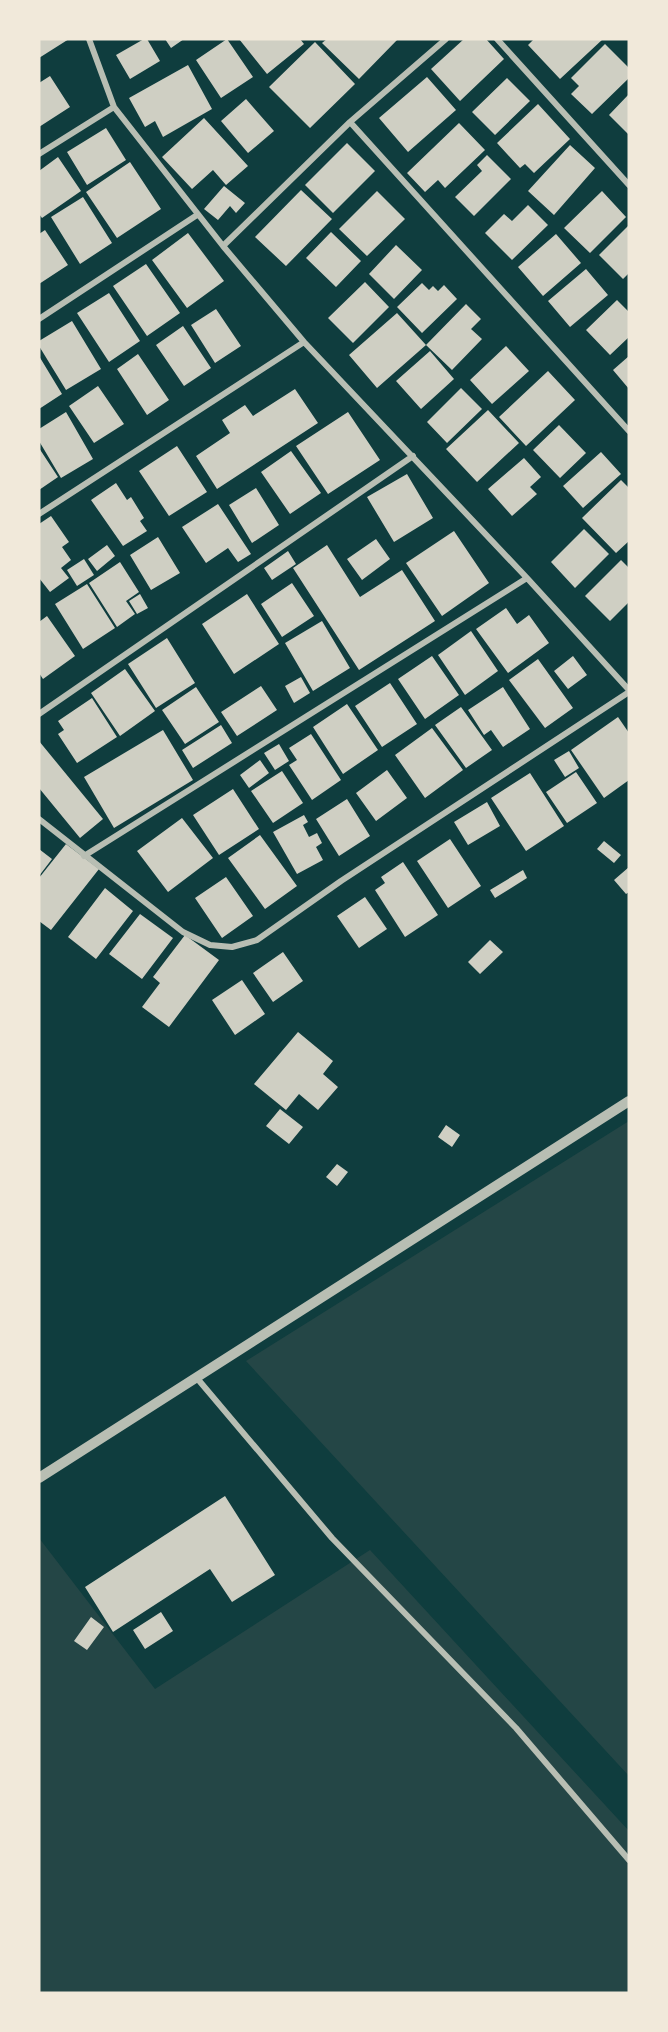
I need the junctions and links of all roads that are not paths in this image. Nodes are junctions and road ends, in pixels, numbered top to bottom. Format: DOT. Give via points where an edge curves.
graph roads {
  1 [pos="88,39"];
  2 [pos="446,39"];
  3 [pos="497,39"];
  4 [pos="114,107"];
  5 [pos="350,122"];
  6 [pos="39,154"];
  7 [pos="629,185"];
  8 [pos="197,214"];
  9 [pos="223,246"];
  10 [pos="39,319"];
  11 [pos="304,342"];
  12 [pos="629,431"];
  13 [pos="413,456"];
  14 [pos="39,514"];
  15 [pos="527,578"];
  16 [pos="629,691"];
  17 [pos="39,714"];
  18 [pos="39,819"];
  19 [pos="84,856"];
  20 [pos="629,1101"];
  21 [pos="196,1377"];
  22 [pos="39,1478"];
  23 [pos="629,1860"];
  1 -- 4 [label="street"];
  2 -- 5 [label="street"];
  3 -- 7 [label="street"];
  4 -- 6 [label="street"];
  4 -- 8 [label="street"];
  5 -- 9 [label="street"];
  5 -- 12 [label="street"];
  8 -- 9 [label="street"];
  8 -- 10 [label="street"];
  9 -- 11 [label="street"];
  11 -- 13 [label="street"];
  11 -- 14 [label="street"];
  13 -- 15 [label="street"];
  13 -- 17 [label="street"];
  15 -- 16 [label="street"];
  15 -- 19 [label="street"];
  16 -- 19 [label="street" via="257,940 232,947 210,945 183,932"];
  18 -- 19 [label="street"];
  20 -- 21 [label="street"];
  21 -- 22 [label="street"];
  21 -- 23 [label="street" via="332,1538 516,1728"];
}
